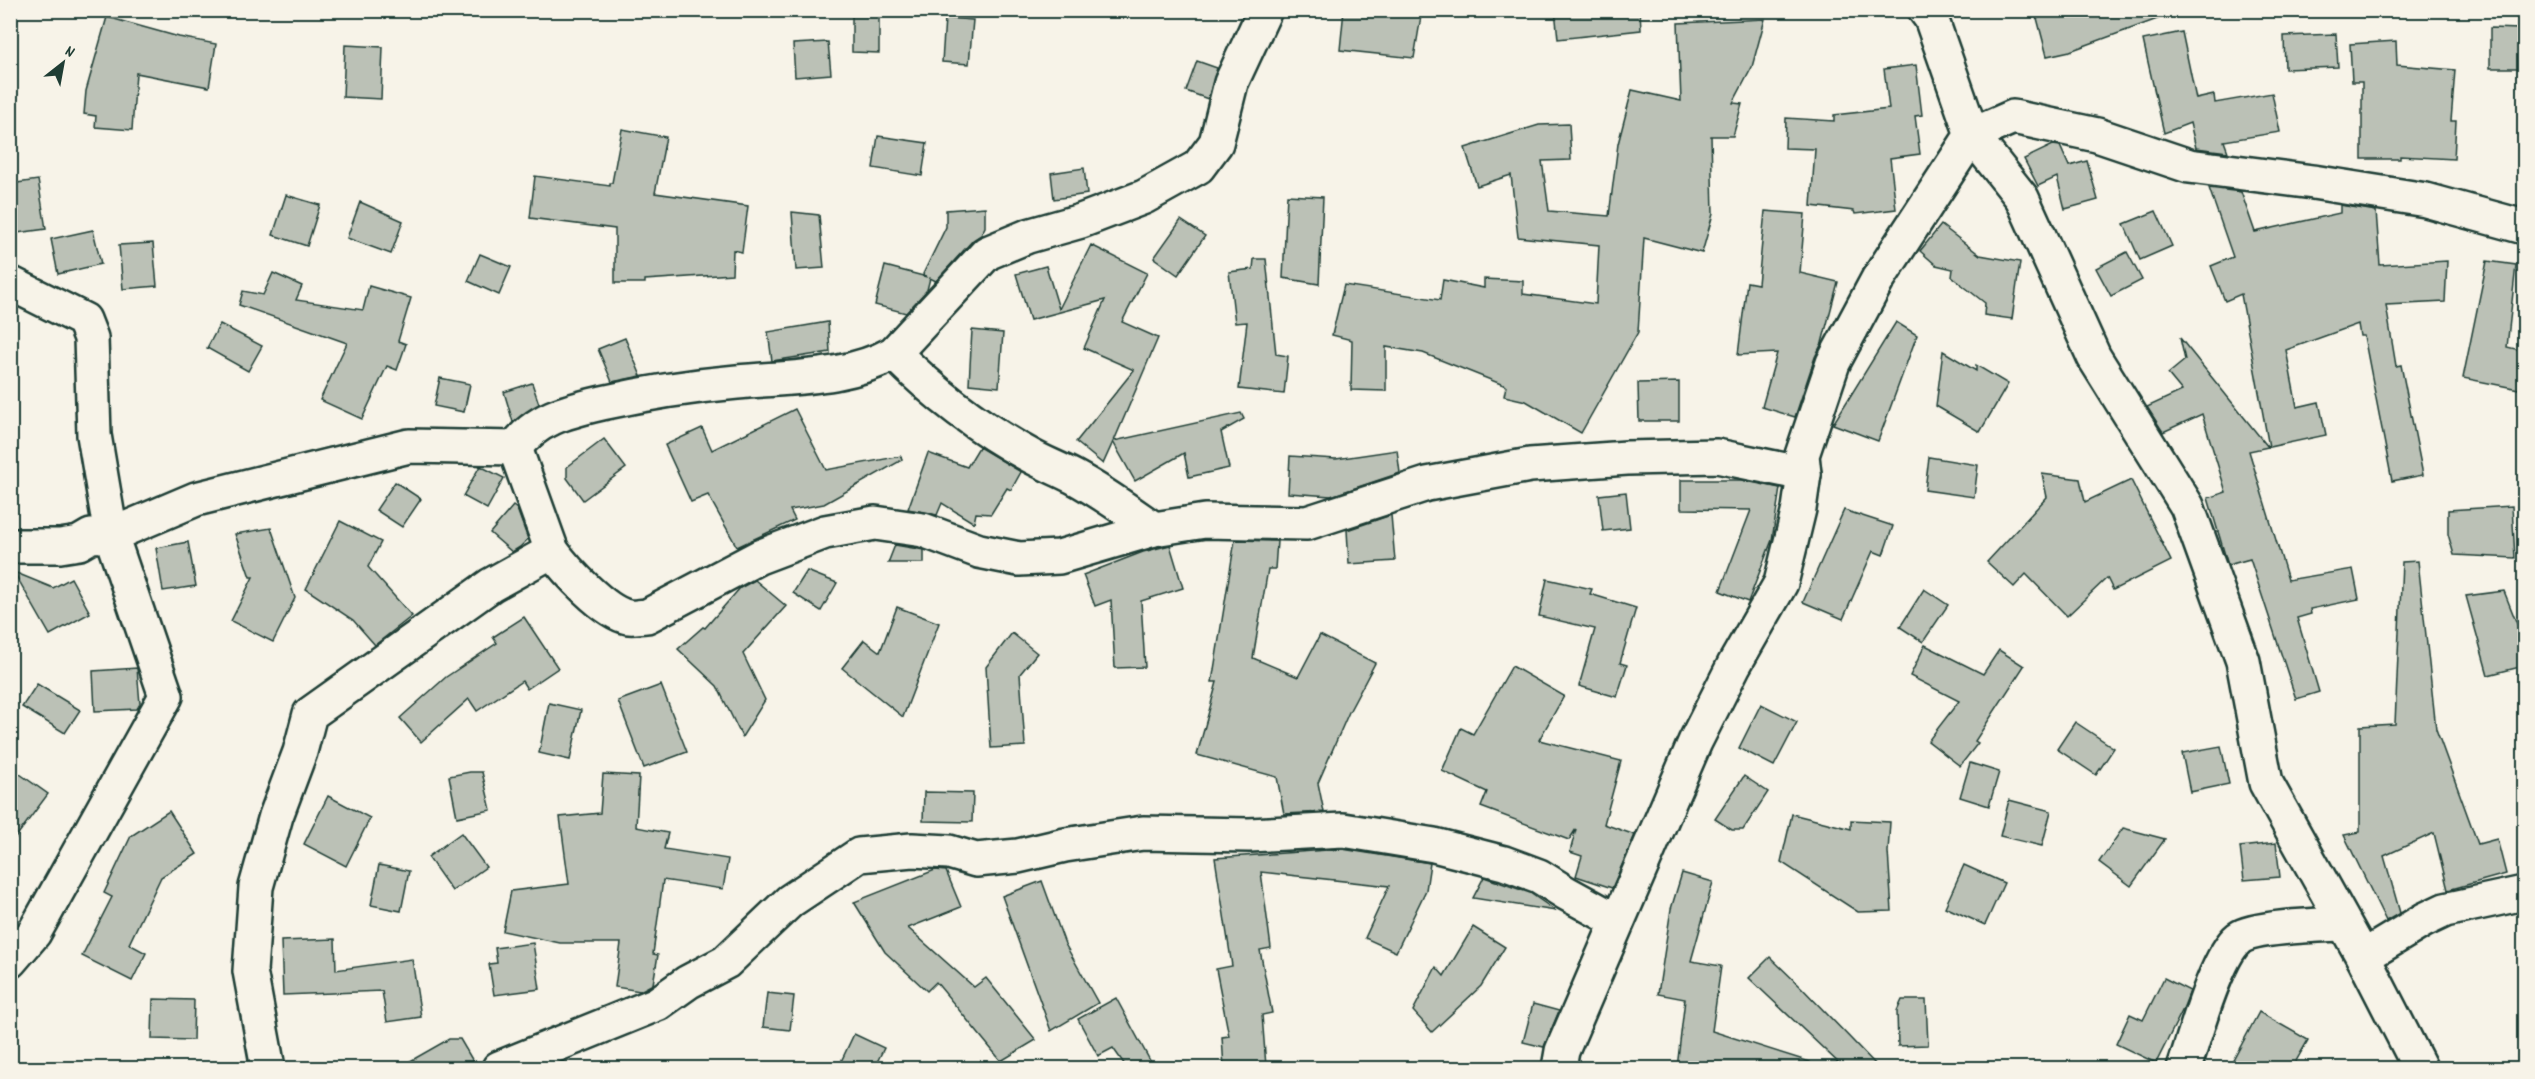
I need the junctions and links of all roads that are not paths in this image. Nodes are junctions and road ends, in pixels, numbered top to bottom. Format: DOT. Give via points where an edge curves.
graph roads {
  1 [pos="1265,10"];
  2 [pos="1925,10"];
  3 [pos="1972,135"];
  4 [pos="2524,227"];
  5 [pos="10,283"];
  6 [pos="894,353"];
  7 [pos="514,448"];
  8 [pos="1804,474"];
  9 [pos="1154,529"];
  10 [pos="111,535"];
  11 [pos="10,546"];
  12 [pos="552,551"];
  13 [pos="2524,893"];
  14 [pos="1617,921"];
  15 [pos="2342,924"];
  16 [pos="2363,957"];
  17 [pos="10,962"];
  18 [pos="268,1068"];
  19 [pos="499,1068"];
  20 [pos="1558,1068"];
  21 [pos="2184,1068"];
  22 [pos="2420,1068"];
  1 -- 6 [label="street" via="1231,83 1216,143 1198,166 1144,197 987,253"];
  2 -- 3 [label="street"];
  3 -- 4 [label="street" via="2013,117 2097,135 2189,166 2426,200"];
  3 -- 8 [label="street" via="1878,279 1833,363 1802,455"];
  3 -- 15 [label="street" via="2022,198 2094,357 2187,506 2243,661 2266,783"];
  5 -- 10 [label="street" via="84,320 91,338 94,435"];
  6 -- 7 [label="street" via="876,363 823,374 652,392 569,411 546,419"];
  6 -- 9 [label="street" via="922,382 954,406"];
  7 -- 10 [label="street" via="409,446 196,499"];
  7 -- 12 [label="street"];
  8 -- 9 [label="street" via="1717,456 1530,465 1427,484 1307,523 1206,521"];
  8 -- 14 [label="street" via="1781,583 1695,742"];
  9 -- 12 [label="street" via="1059,557 1019,560 979,551 922,530 875,523 825,532 759,557 647,616 629,618 596,596"];
  10 -- 11 [label="street" via="91,536 60,546"];
  10 -- 17 [label="street" via="166,696 34,933"];
  12 -- 18 [label="street" via="491,585 310,714 256,887 250,971"];
  13 -- 16 [label="street" via="2445,910"];
  14 -- 19 [label="street" via="1539,876 1504,863 1434,845 1343,830 1249,836 1143,833 976,860 949,852 912,850 859,855 790,901 726,962 657,1004"];
  14 -- 20 [label="street"];
  15 -- 16 [label="street"];
  15 -- 21 [label="street" via="2271,929 2239,938 2218,968"];
  16 -- 22 [label="street"];
}
